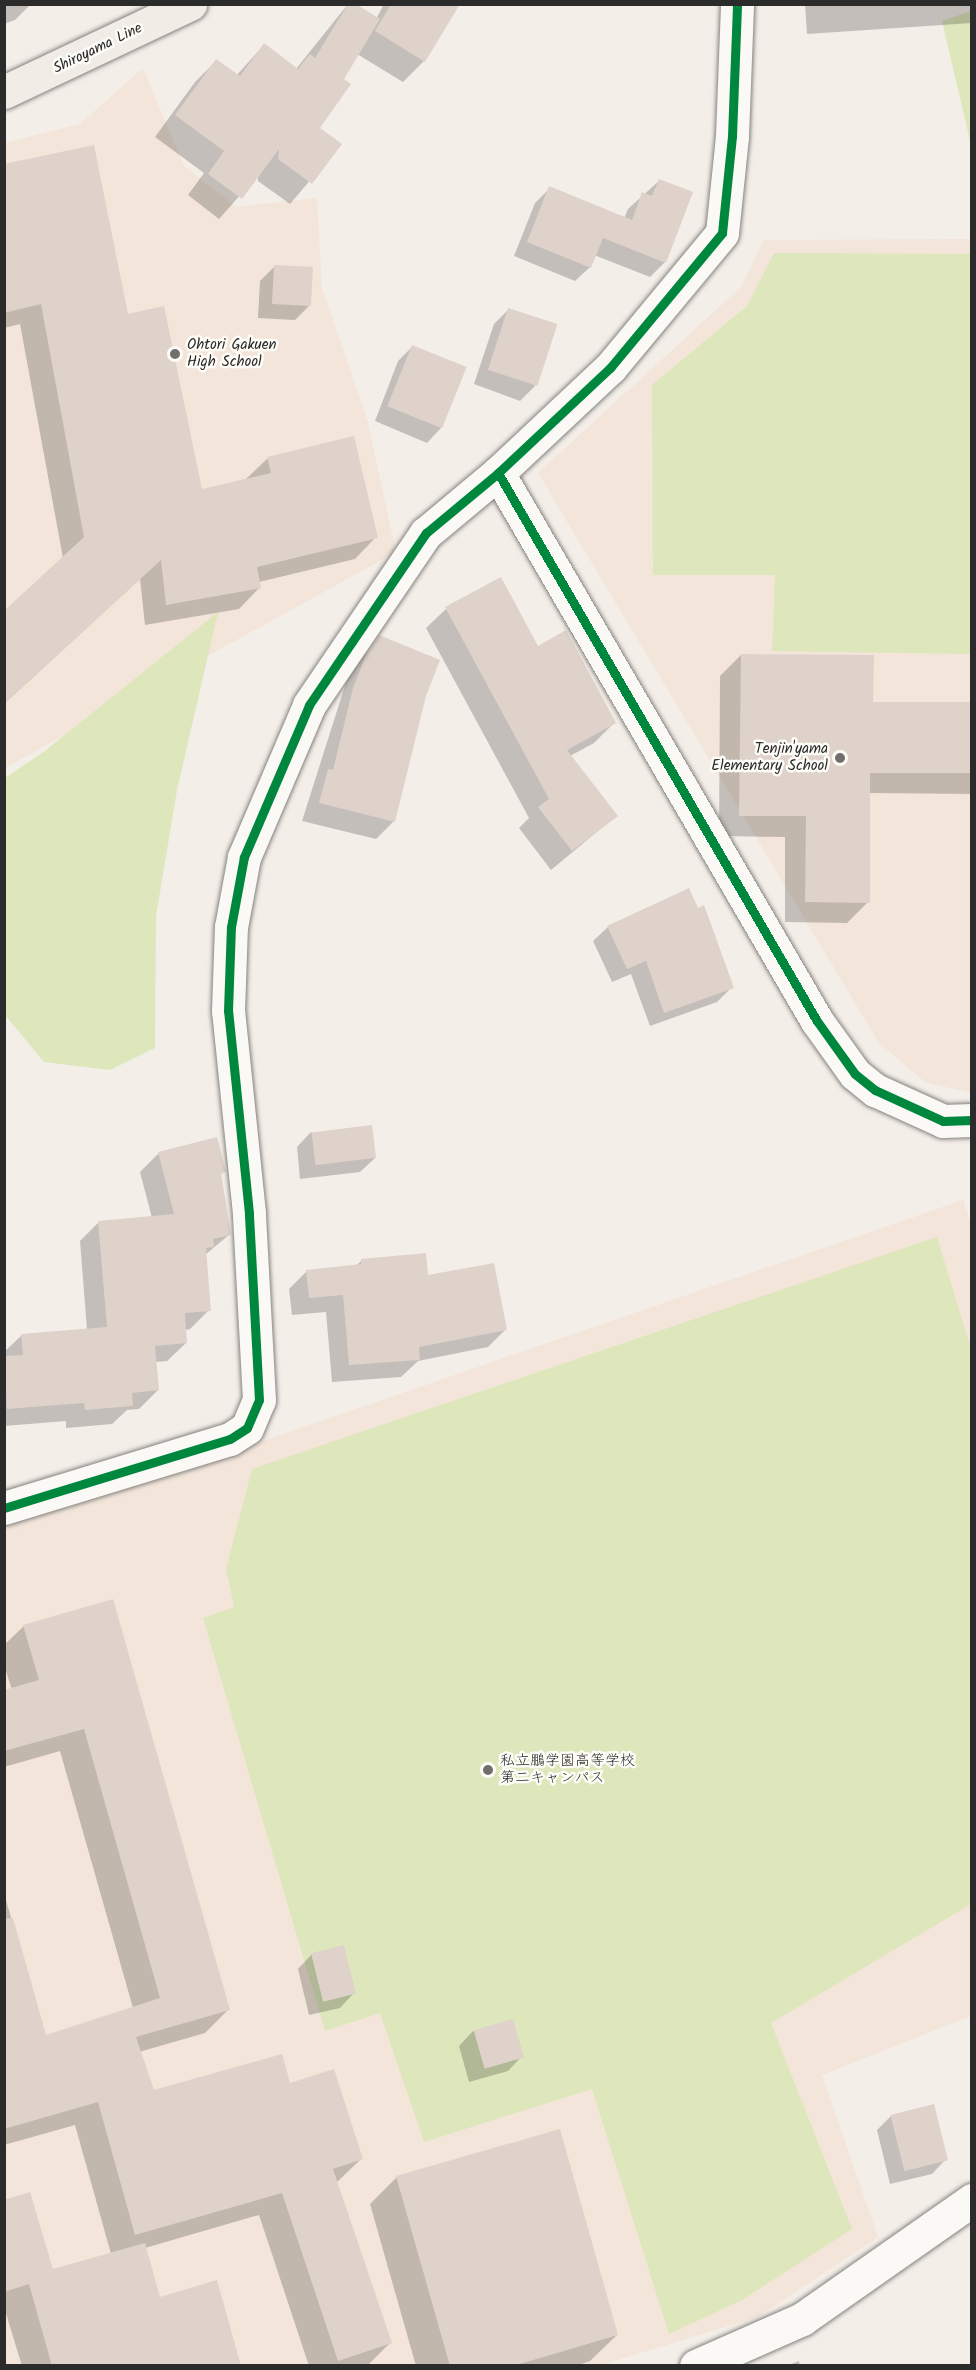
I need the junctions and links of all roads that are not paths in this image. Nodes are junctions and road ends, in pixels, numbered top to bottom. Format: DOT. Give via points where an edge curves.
graph roads {
  1 [pos="190,4"];
  2 [pos="737,4"];
  3 [pos="4,92"];
  4 [pos="498,473"];
  5 [pos="972,1120"];
  6 [pos="4,1508"];
  7 [pos="972,2200"];
  8 [pos="696,2366"];
  1 -- 3 [label="main road, Shiroyama Line"];
  2 -- 4 [label="street" via="732,136 722,233 610,368"];
  4 -- 5 [label="street" via="817,1021 855,1074 875,1090 943,1121"];
  4 -- 6 [label="street" via="426,533 309,705 244,857 231,927 228,1011 249,1213 259,1400 246,1428 230,1439"];
  7 -- 8 [label="street" via="802,2319"];
}
